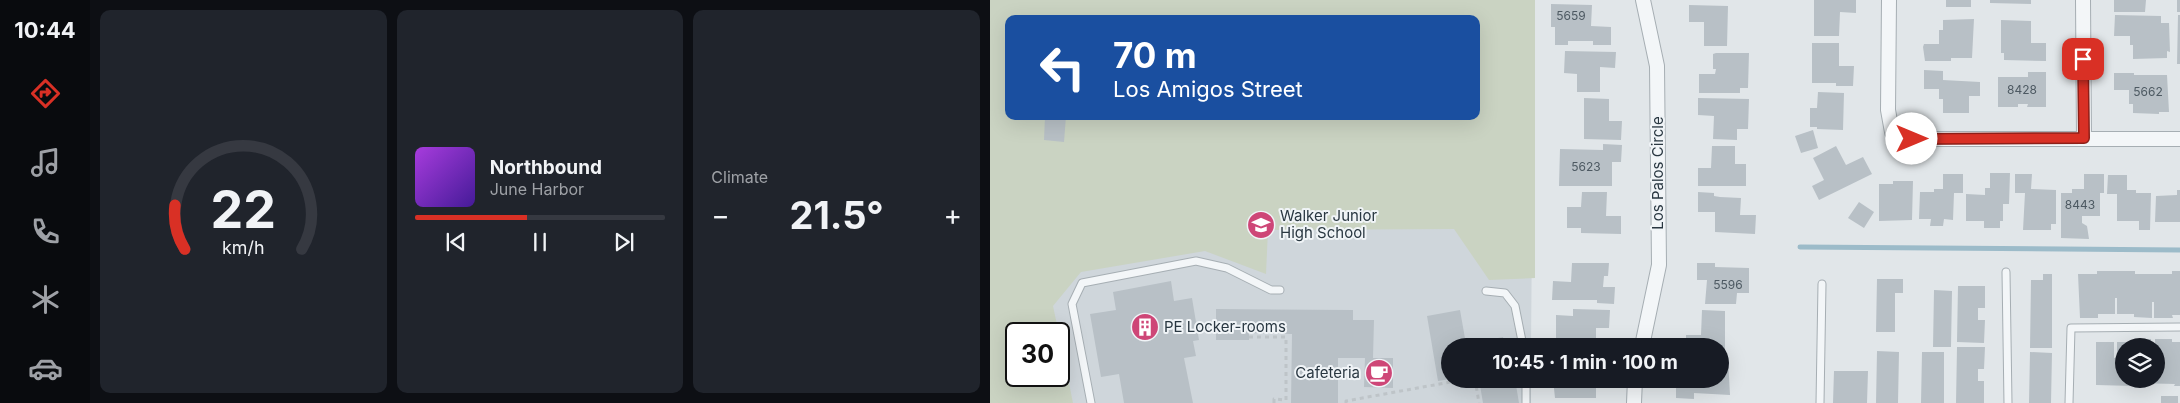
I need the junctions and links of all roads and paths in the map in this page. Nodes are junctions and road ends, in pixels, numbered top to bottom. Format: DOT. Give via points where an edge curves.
graph roads {
  1 [pos="1643,0"];
  2 [pos="1889,0"];
  3 [pos="2083,0"];
  4 [pos="2084,138"];
  5 [pos="2180,139"];
  6 [pos="2006,272"];
  7 [pos="1822,284"];
  8 [pos="1280,290"];
  9 [pos="1486,291"];
  10 [pos="2180,327"];
  11 [pos="1249,337"];
  12 [pos="1521,338"];
  13 [pos="1644,338"];
  14 [pos="1441,384"];
  15 [pos="1476,388"];
  16 [pos="1526,388"];
  17 [pos="1635,388"];
  18 [pos="1091,403"];
  19 [pos="1274,403"];
  20 [pos="1346,403"];
  21 [pos="1479,403"];
  22 [pos="1526,403"];
  23 [pos="1634,403"];
  24 [pos="1820,403"];
  25 [pos="2008,403"];
  26 [pos="2069,403"];
  1 -- 13 [label="street, Los Palos Circle" via="1657,66 1659,265"];
  2 -- 4 [label="street" via="1888,110 1892,132 1912,139"];
  3 -- 4 [label="street"];
  4 -- 5 [label="street"];
  6 -- 25 [label="lane"];
  7 -- 24 [label="lane"];
  8 -- 18 [label="lane" via="1271,290 1227,268 1196,261 1082,283 1072,304"];
  9 -- 12 [label="lane" via="1505,293 1515,306"];
  10 -- 26 [label="lane" via="2071,328"];
  11 -- 19 [label="path" via="1286,337 1286,400 1274,400"];
  14 -- 20 [label="path"];
  15 -- 21 [label="path"];
  16 -- 22 [label="lane"];
  17 -- 23 [label="street"];
}
